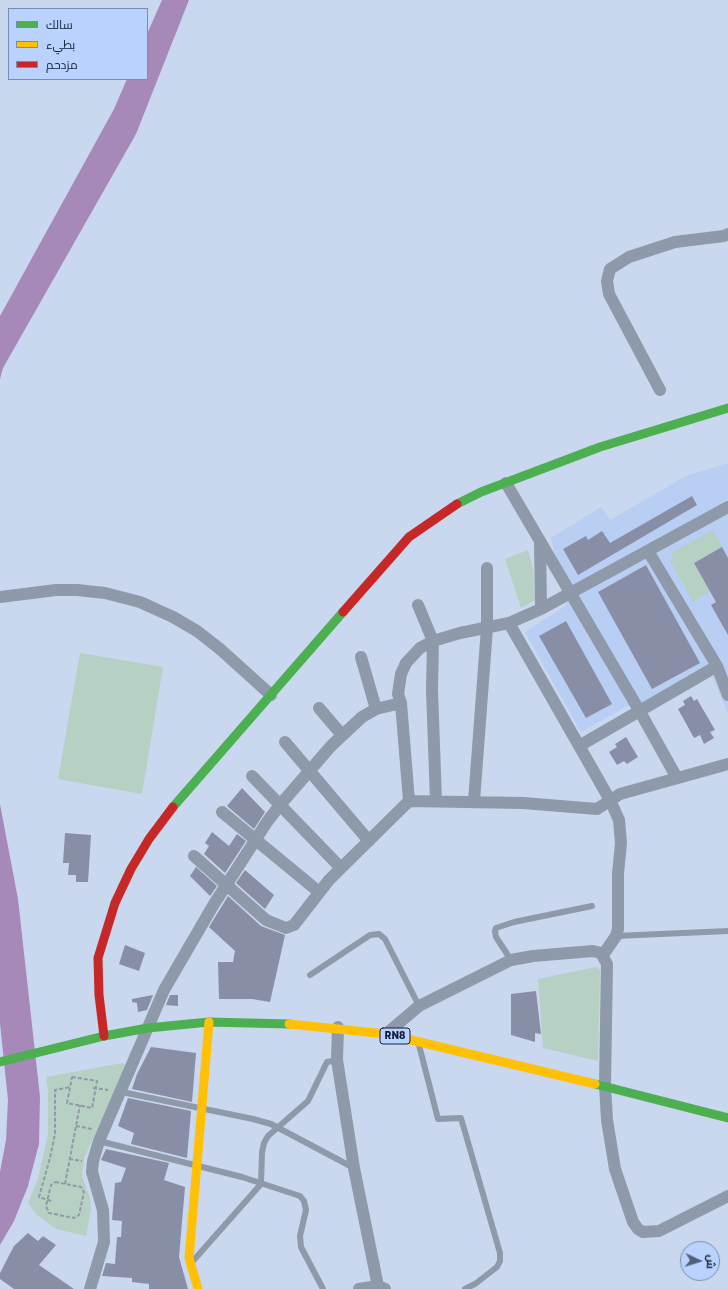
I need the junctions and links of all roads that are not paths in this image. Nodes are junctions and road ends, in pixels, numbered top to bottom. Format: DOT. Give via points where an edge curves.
graph roads {
  1 [pos="728,234"];
  2 [pos="660,390"];
  3 [pos="728,408"];
  4 [pos="506,483"];
  5 [pos="728,507"];
  6 [pos="540,540"];
  7 [pos="648,551"];
  8 [pos="487,568"];
  9 [pos="571,593"];
  10 [pos="0,597"];
  11 [pos="418,605"];
  12 [pos="541,609"];
  13 [pos="509,623"];
  14 [pos="487,628"];
  15 [pos="433,641"];
  16 [pos="361,657"];
  17 [pos="717,666"];
  18 [pos="271,695"];
  19 [pos="728,695"];
  20 [pos="401,703"];
  21 [pos="319,708"];
  22 [pos="376,709"];
  23 [pos="639,710"];
  24 [pos="342,735"];
  25 [pos="285,742"];
  26 [pos="579,746"];
  27 [pos="728,764"];
  28 [pos="310,770"];
  29 [pos="252,776"];
  30 [pos="677,778"];
  31 [pos="610,800"];
  32 [pos="436,801"];
  33 [pos="474,801"];
  34 [pos="409,802"];
  35 [pos="280,805"];
  36 [pos="222,812"];
  37 [pos="255,840"];
  38 [pos="369,841"];
  39 [pos="194,856"];
  40 [pos="341,868"];
  41 [pos="226,886"];
  42 [pos="319,892"];
  43 [pos="592,906"];
  44 [pos="728,931"];
  45 [pos="616,936"];
  46 [pos="603,955"];
  47 [pos="511,960"];
  48 [pos="310,976"];
  49 [pos="420,1006"];
  50 [pos="209,1022"];
  51 [pos="338,1027"];
  52 [pos="148,1028"];
  53 [pos="386,1034"];
  54 [pos="104,1036"];
  55 [pos="418,1042"];
  56 [pos="337,1060"];
  57 [pos="0,1062"];
  58 [pos="606,1086"];
  59 [pos="122,1092"];
  60 [pos="202,1108"];
  61 [pos="728,1118"];
  62 [pos="279,1127"];
  63 [pos="98,1136"];
  64 [pos="197,1167"];
  65 [pos="354,1168"];
  66 [pos="261,1184"];
  67 [pos="728,1196"];
  68 [pos="191,1264"];
  69 [pos="382,1287"];
  70 [pos="90,1289"];
  71 [pos="198,1289"];
  72 [pos="323,1289"];
  73 [pos="359,1289"];
  74 [pos="465,1289"];
  1 -- 2 [label="street" via="675,242 629,257 610,269 607,282 609,294"];
  3 -- 4 [label="main road" via="600,447"];
  4 -- 6 [label="street"];
  4 -- 18 [label="main road" via="449,508 409,537"];
  5 -- 7 [label="street"];
  6 -- 9 [label="street"];
  6 -- 12 [label="street"];
  7 -- 9 [label="street"];
  7 -- 17 [label="street"];
  8 -- 14 [label="street"];
  9 -- 12 [label="street"];
  9 -- 23 [label="street"];
  10 -- 18 [label="street" via="77,590 105,593 140,602 196,631"];
  11 -- 15 [label="street"];
  12 -- 13 [label="street"];
  13 -- 14 [label="street"];
  13 -- 26 [label="street"];
  14 -- 15 [label="street"];
  14 -- 33 [label="street"];
  15 -- 20 [label="street" via="420,648 406,663 399,684 398,694"];
  15 -- 32 [label="street"];
  16 -- 22 [label="street"];
  17 -- 19 [label="street"];
  17 -- 23 [label="street"];
  18 -- 54 [label="main road" via="171,810 131,869 115,903 98,958"];
  20 -- 22 [label="street"];
  20 -- 34 [label="street"];
  21 -- 24 [label="street"];
  22 -- 24 [label="street" via="362,717"];
  23 -- 26 [label="street"];
  23 -- 30 [label="street"];
  24 -- 28 [label="street"];
  25 -- 28 [label="street"];
  26 -- 31 [label="street"];
  27 -- 30 [label="street"];
  28 -- 35 [label="street"];
  28 -- 38 [label="street"];
  29 -- 35 [label="street"];
  30 -- 31 [label="street" via="620,794"];
  31 -- 33 [label="street" via="597,809"];
  31 -- 45 [label="street" via="619,820"];
  32 -- 33 [label="street"];
  32 -- 34 [label="street"];
  34 -- 38 [label="street"];
  35 -- 37 [label="street"];
  35 -- 40 [label="street"];
  36 -- 37 [label="street"];
  37 -- 41 [label="street"];
  37 -- 42 [label="street"];
  38 -- 40 [label="street"];
  39 -- 41 [label="street"];
  40 -- 42 [label="street"];
  41 -- 42 [label="street" via="266,920 286,928 294,925"];
  41 -- 52 [label="street" via="164,990"];
  43 -- 47 [label="lane" via="496,928 496,937"];
  44 -- 45 [label="lane"];
  45 -- 46 [label="street"];
  46 -- 47 [label="street" via="593,951"];
  46 -- 58 [label="street" via="607,964"];
  47 -- 49 [label="street"];
  48 -- 49 [label="lane" via="370,935 379,934 385,940"];
  49 -- 53 [label="street"];
  50 -- 51 [label="main road, RN8"];
  50 -- 52 [label="main road, RN8"];
  50 -- 60 [label="main road"];
  51 -- 53 [label="main road, RN8"];
  51 -- 56 [label="street"];
  52 -- 54 [label="main road, RN8"];
  52 -- 59 [label="street"];
  53 -- 55 [label="main road, RN8"];
  54 -- 57 [label="main road, RN8"];
  55 -- 58 [label="main road, RN8"];
  55 -- 74 [label="lane" via="438,1119 461,1118 500,1253 497,1267"];
  56 -- 62 [label="lane" via="327,1062 308,1100"];
  56 -- 65 [label="street"];
  58 -- 61 [label="main road, RN8"];
  58 -- 67 [label="street" via="607,1120 615,1169 633,1222 638,1229 650,1233 659,1231"];
  59 -- 60 [label="lane"];
  59 -- 63 [label="street"];
  60 -- 62 [label="lane" via="254,1118"];
  60 -- 64 [label="main road"];
  62 -- 65 [label="lane"];
  62 -- 66 [label="lane" via="264,1143"];
  63 -- 64 [label="lane"];
  63 -- 70 [label="street" via="92,1172 103,1210 104,1242"];
  64 -- 66 [label="lane"];
  64 -- 68 [label="main road" via="189,1258"];
  65 -- 69 [label="street"];
  66 -- 68 [label="lane"];
  66 -- 72 [label="lane" via="290,1192 300,1196 304,1201 306,1210 300,1236 301,1247"];
  68 -- 71 [label="main road"];
  69 -- 73 [label="street"];
}
